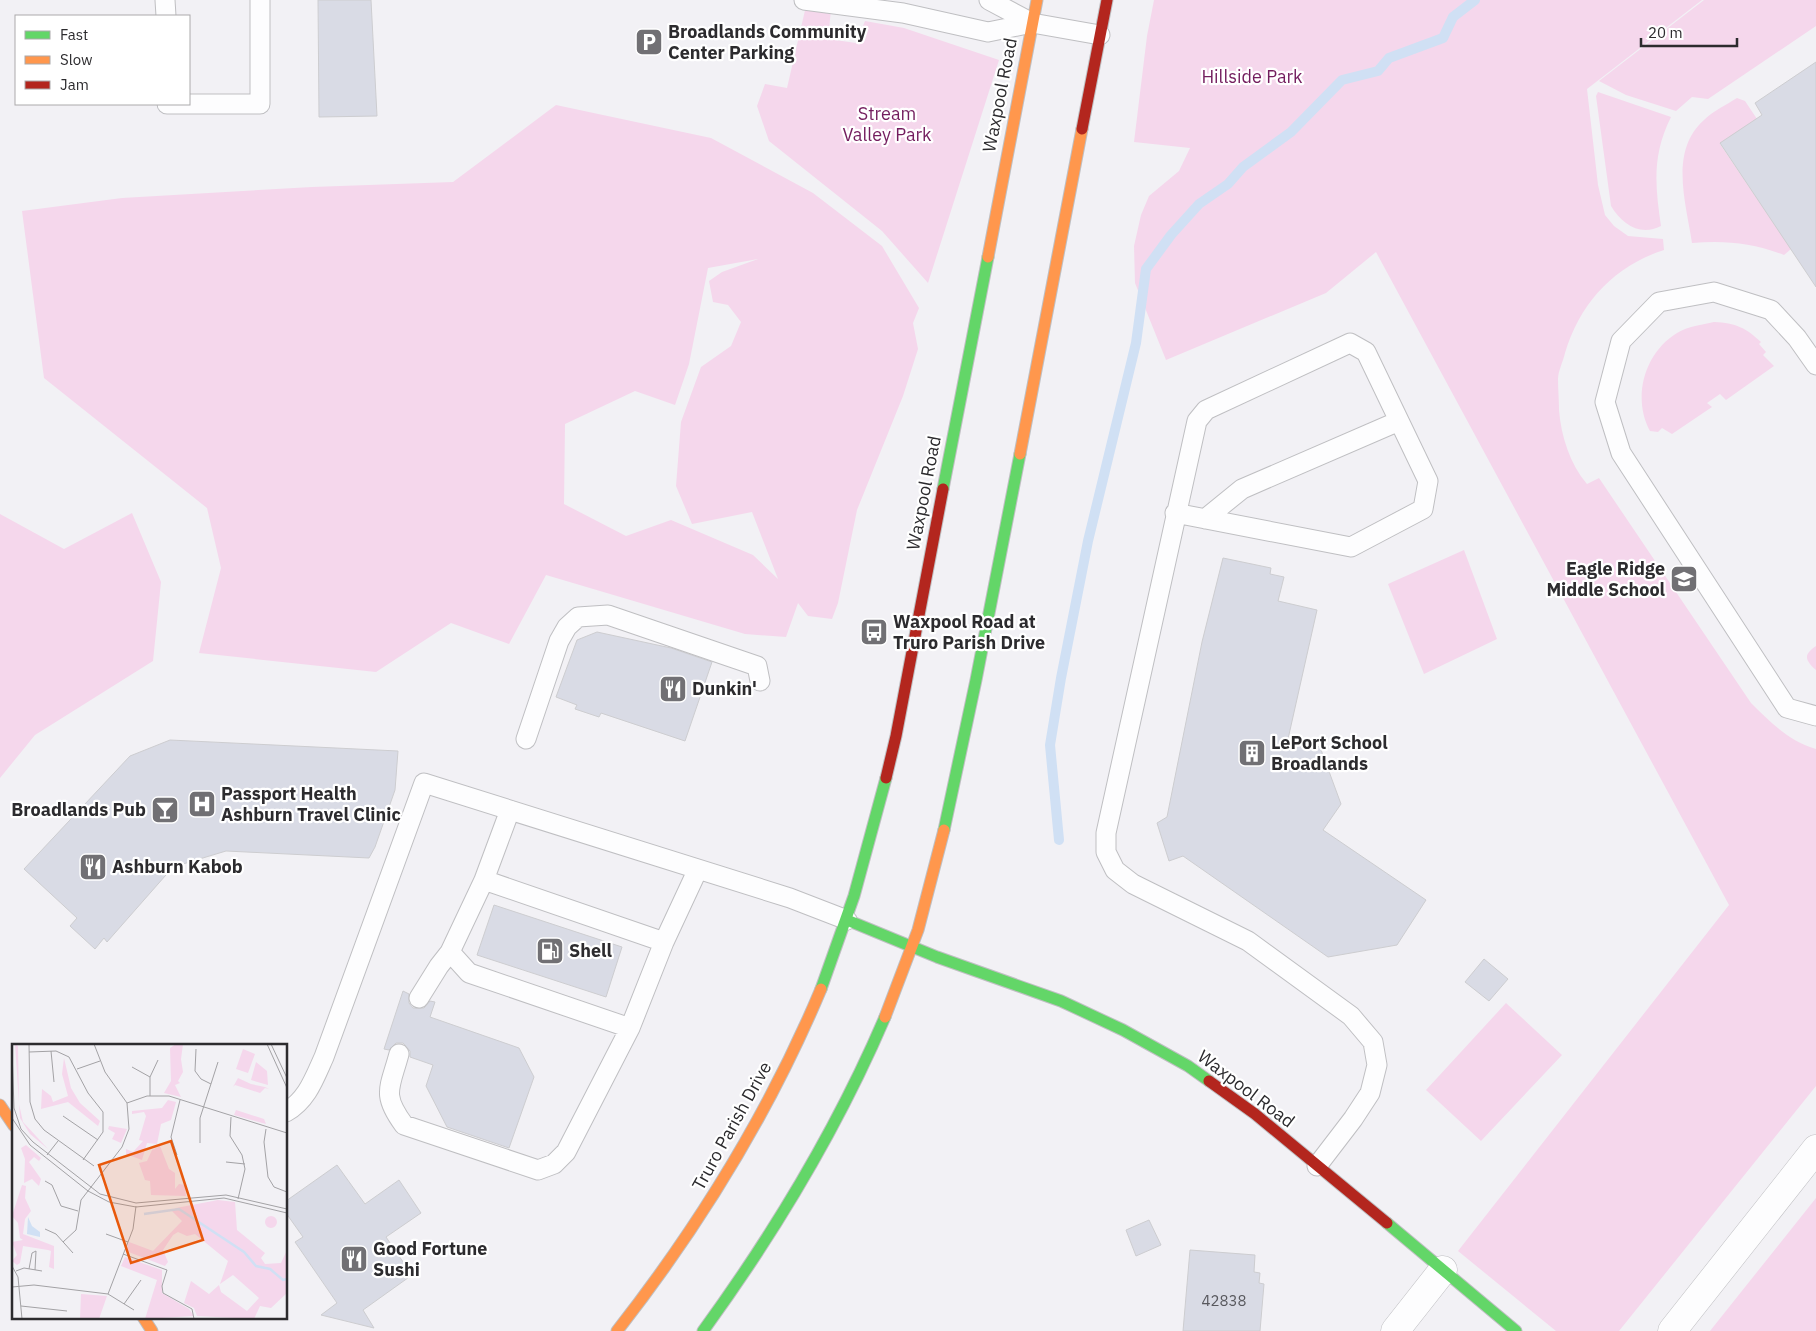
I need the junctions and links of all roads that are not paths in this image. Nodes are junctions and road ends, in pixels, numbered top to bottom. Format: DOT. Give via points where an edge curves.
graph roads {
  1 [pos="165,0"];
  2 [pos="260,0"];
  3 [pos="804,0"];
  4 [pos="989,0"];
  5 [pos="1036,0"];
  6 [pos="1107,0"];
  7 [pos="850,3"];
  8 [pos="166,15"];
  9 [pos="1032,23"];
  10 [pos="1100,35"];
  11 [pos="190,104"];
  12 [pos="1816,365"];
  13 [pos="1399,421"];
  14 [pos="1175,513"];
  15 [pos="1205,519"];
  16 [pos="760,681"];
  17 [pos="1816,716"];
  18 [pos="526,739"];
  19 [pos="510,810"];
  20 [pos="698,869"];
  21 [pos="484,880"];
  22 [pos="847,920"];
  23 [pos="664,942"];
  24 [pos="912,947"];
  25 [pos="450,952"];
  26 [pos="419,998"];
  27 [pos="630,1028"];
  28 [pos="399,1054"];
  29 [pos="0,1105"];
  30 [pos="288,1111"];
  31 [pos="12,1123"];
  32 [pos="1816,1149"];
  33 [pos="1317,1166"];
  34 [pos="1443,1270"];
  35 [pos="144,1318"];
  36 [pos="152,1331"];
  37 [pos="617,1331"];
  38 [pos="703,1331"];
  39 [pos="1395,1331"];
  40 [pos="1516,1331"];
  41 [pos="1672,1331"];
  1 -- 8 [label="lane"];
  2 -- 11 [label="lane" via="260,104"];
  3 -- 7 [label="lane"];
  4 -- 9 [label="lane"];
  5 -- 9 [label="street, Waxpool Road"];
  6 -- 10 [label="street"];
  7 -- 9 [label="lane" via="988,32"];
  9 -- 10 [label="lane"];
  9 -- 22 [label="street, Waxpool Road" via="896,736"];
  10 -- 24 [label="street" via="977,677 937,859"];
  12 -- 17 [label="lane" via="1771,310 1714,292 1659,302 1621,341 1605,402 1621,453 1788,708"];
  13 -- 14 [label="lane" via="1366,352 1350,343 1206,410 1196,421"];
  13 -- 15 [label="lane" via="1242,489"];
  13 -- 15 [label="lane" via="1428,481 1424,509 1351,547"];
  14 -- 15 [label="lane"];
  14 -- 33 [label="lane" via="1106,833 1106,852 1115,870 1133,884 1248,941 1352,1016 1373,1042 1377,1065 1370,1093"];
  16 -- 18 [label="lane" via="757,666 608,615 578,617 559,641"];
  19 -- 20 [label="lane"];
  19 -- 21 [label="lane"];
  19 -- 30 [label="lane" via="424,783 324,1057 309,1090"];
  20 -- 22 [label="lane" via="803,902"];
  20 -- 23 [label="lane"];
  21 -- 23 [label="lane"];
  21 -- 25 [label="lane"];
  22 -- 24 [label="street, Waxpool Road"];
  22 -- 37 [label="street, Truro Parish Drive" via="809,1018 765,1109 712,1200 646,1297"];
  23 -- 27 [label="lane"];
  24 -- 33 [label="street, Waxpool Road" via="1061,1001 1123,1030 1188,1066"];
  24 -- 38 [label="street" via="839,1116 796,1193"];
  25 -- 26 [label="lane"];
  25 -- 27 [label="lane" via="469,973"];
  27 -- 28 [label="lane" via="566,1152 554,1164 538,1170 404,1125 391,1107 389,1091"];
  29 -- 31 [label="street"];
  32 -- 41 [label="street"];
  33 -- 34 [label="street, Waxpool Road"];
  34 -- 39 [label="street"];
  34 -- 40 [label="street, Waxpool Road"];
  35 -- 36 [label="street"];
}
